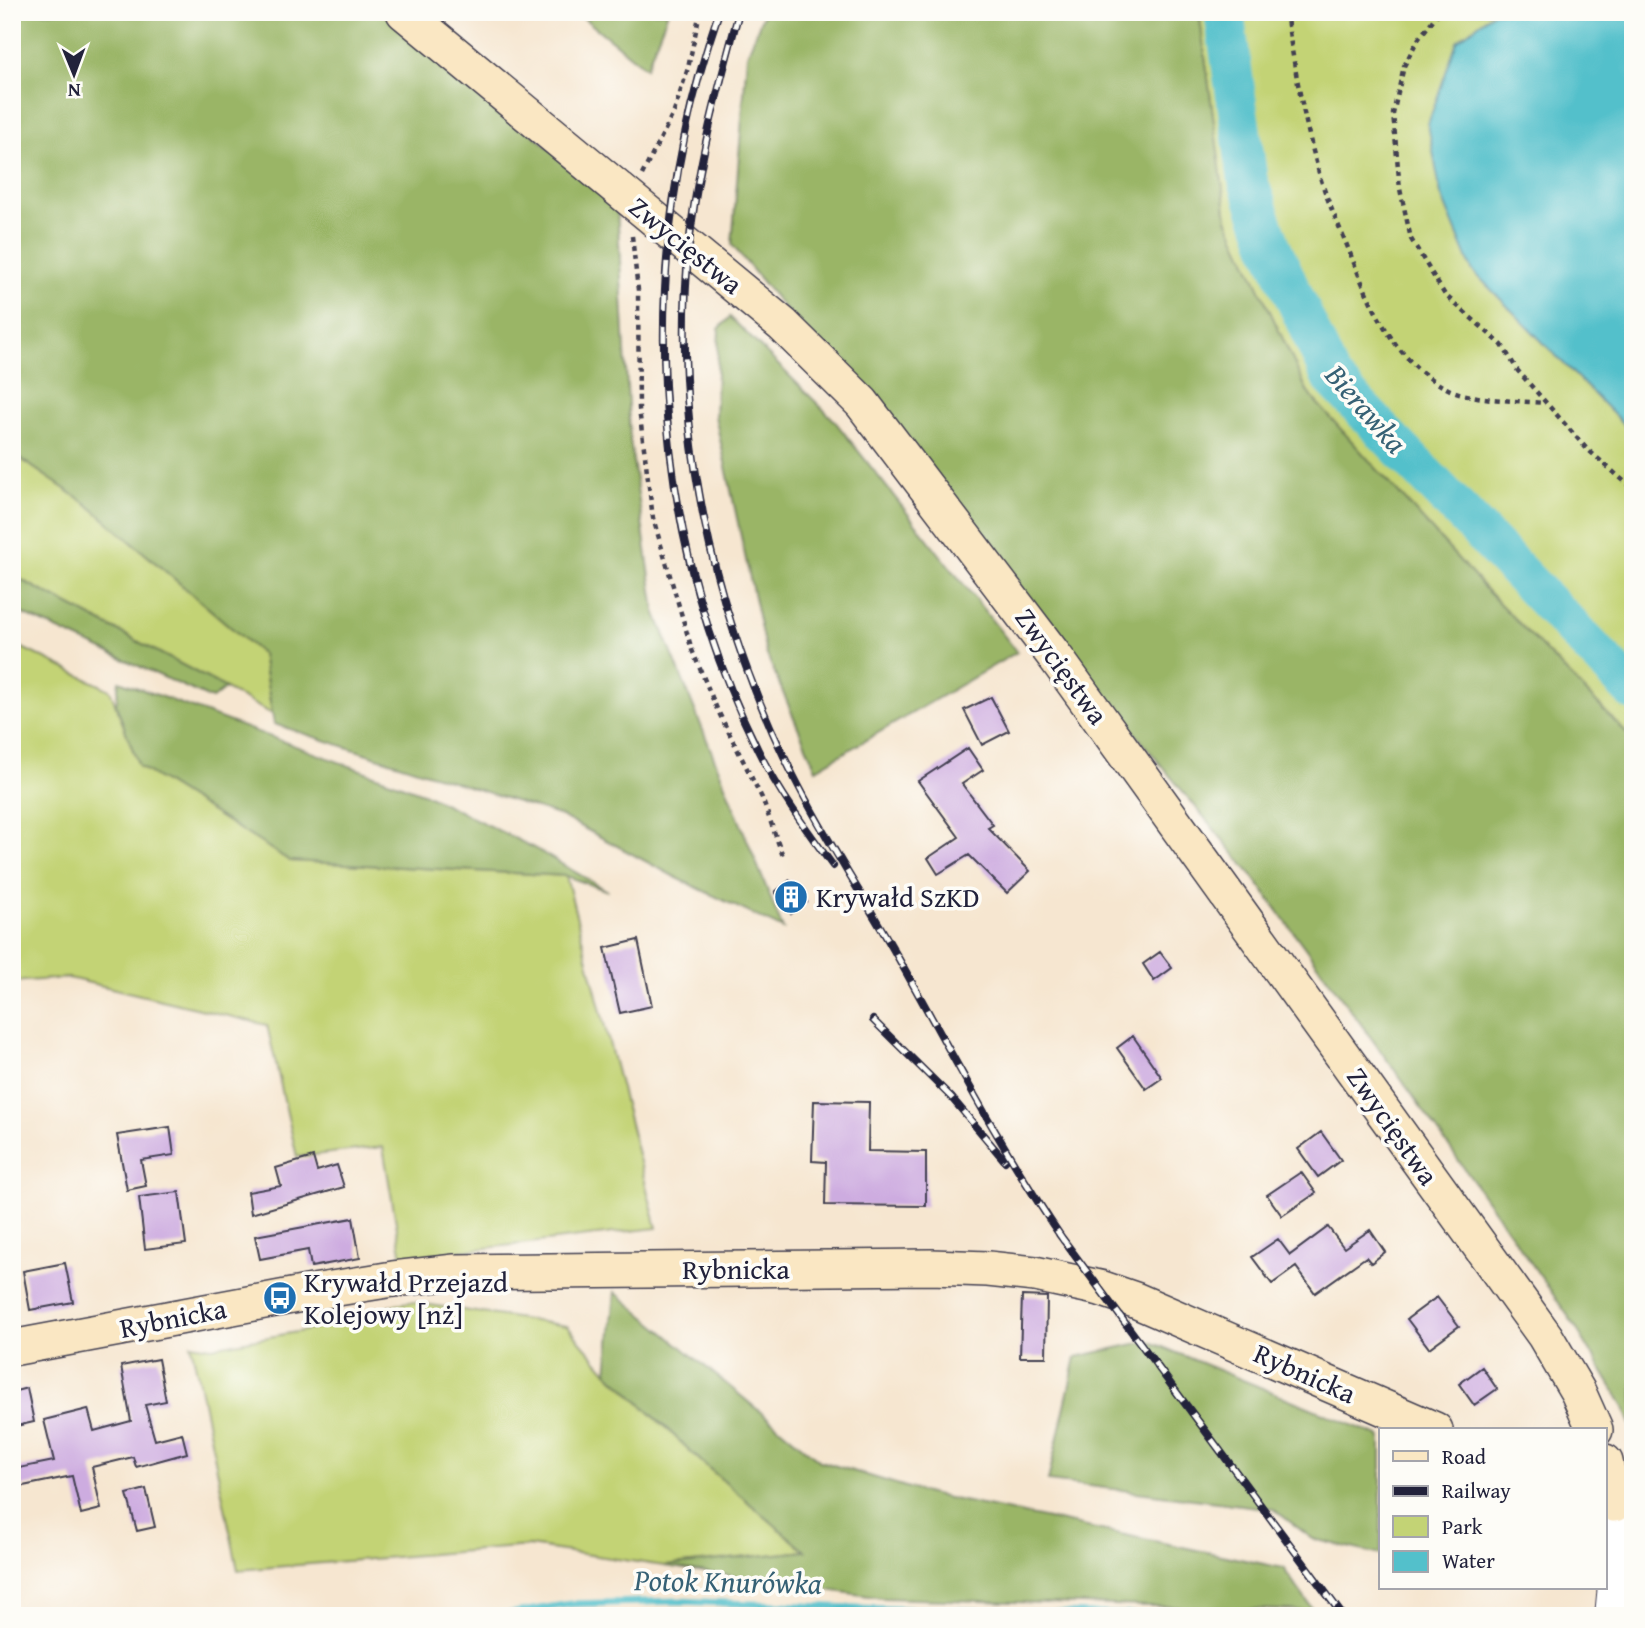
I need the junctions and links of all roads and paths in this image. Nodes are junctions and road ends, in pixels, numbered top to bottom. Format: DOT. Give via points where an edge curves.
graph roads {
  1 [pos="404,12"];
  2 [pos="700,12"];
  3 [pos="1286,12"];
  4 [pos="1439,12"];
  5 [pos="628,198"];
  6 [pos="1547,403"];
  7 [pos="1633,489"];
  8 [pos="784,859"];
  9 [pos="12,1348"];
  10 [pos="1431,1428"];
  11 [pos="1594,1428"];
  12 [pos="1606,1466"];
  13 [pos="1617,1504"];
  14 [pos="1611,1616"];
  1 -- 5 [label="main road, Zwycięstwa"];
  2 -- 5 [label="path" via="674,112"];
  3 -- 6 [label="path" via="1319,175 1363,287 1391,339 1413,365 1447,389 1491,399"];
  4 -- 6 [label="path" via="1404,66 1393,114 1399,189 1411,239 1446,295 1502,345"];
  5 -- 8 [label="path" via="638,290 639,409 653,518 692,650 762,798"];
  5 -- 11 [label="main road, Zwycięstwa" via="783,325 870,414 1056,657 1545,1336"];
  6 -- 7 [label="path" via="1586,448"];
  9 -- 10 [label="main road, Rybnicka" via="313,1292 455,1272 988,1269 1035,1274 1112,1292"];
  12 -- 13 [label="main road"];
  13 -- 14 [label="street" via="1619,1535"];
}
